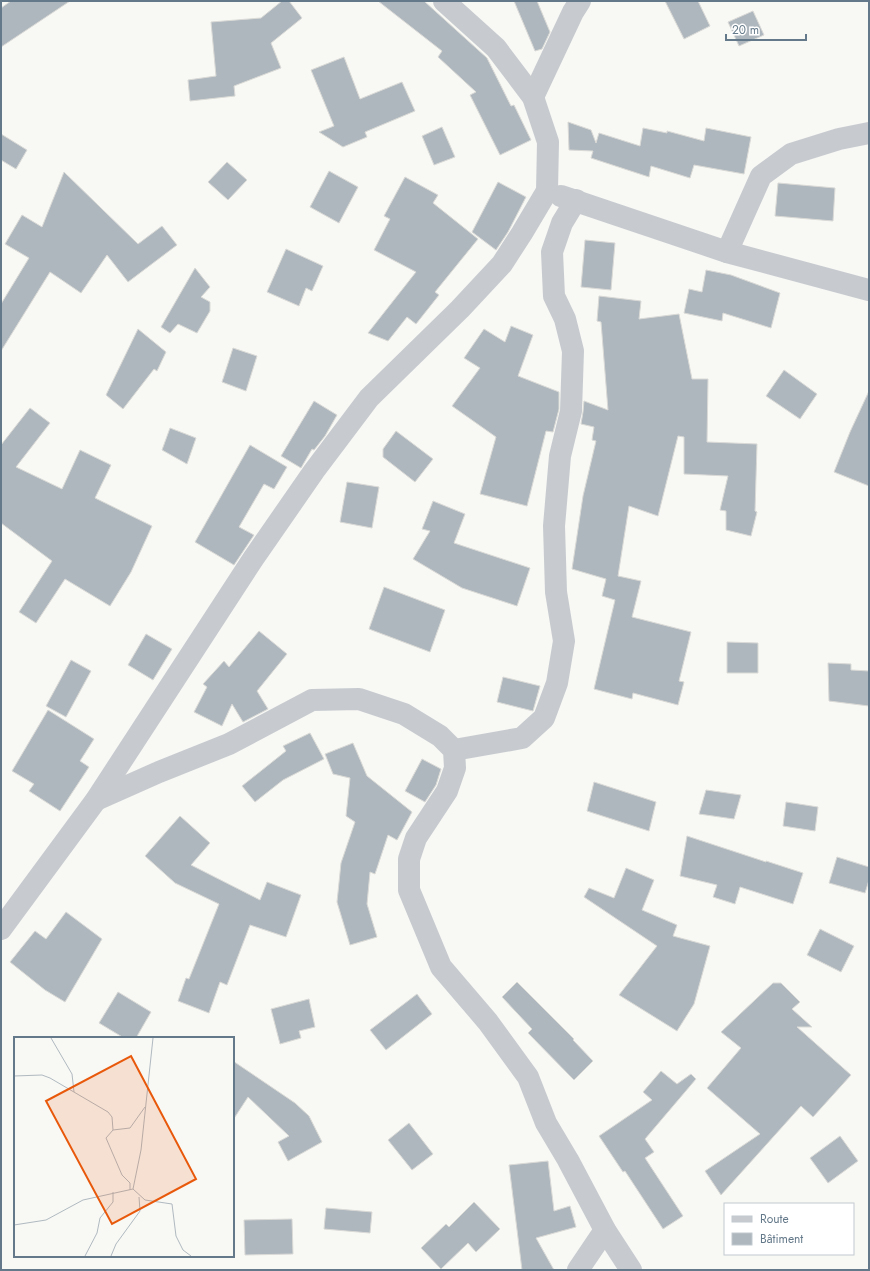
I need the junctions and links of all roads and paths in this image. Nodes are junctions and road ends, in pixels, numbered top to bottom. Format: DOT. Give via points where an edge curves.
graph roads {
  1 [pos="444,1"];
  2 [pos="580,1"];
  3 [pos="533,97"];
  4 [pos="869,133"];
  5 [pos="547,191"];
  6 [pos="576,200"];
  7 [pos="727,252"];
  8 [pos="869,290"];
  9 [pos="454,750"];
  10 [pos="96,800"];
  11 [pos="1,929"];
  12 [pos="605,1230"];
  13 [pos="578,1270"];
  14 [pos="631,1270"];
  1 -- 3 [label="street" via="496,48"];
  2 -- 3 [label="street"];
  3 -- 5 [label="street" via="548,142"];
  4 -- 7 [label="street" via="839,139 791,154 761,176"];
  5 -- 6 [label="street"];
  5 -- 10 [label="street" via="502,264 370,398 314,471"];
  6 -- 7 [label="street"];
  6 -- 9 [label="street" via="562,223 552,252 554,296 565,319 573,352 571,411 560,456 554,526 556,592 564,641 556,683 544,718 522,738"];
  7 -- 8 [label="street"];
  9 -- 10 [label="street" via="440,736 404,714 358,699 312,700 229,744"];
  9 -- 12 [label="street" via="455,768 447,791 416,838 409,859 409,890 441,967 488,1022 528,1077 546,1123"];
  10 -- 11 [label="street"];
  12 -- 13 [label="street"];
  12 -- 14 [label="street"];
}
